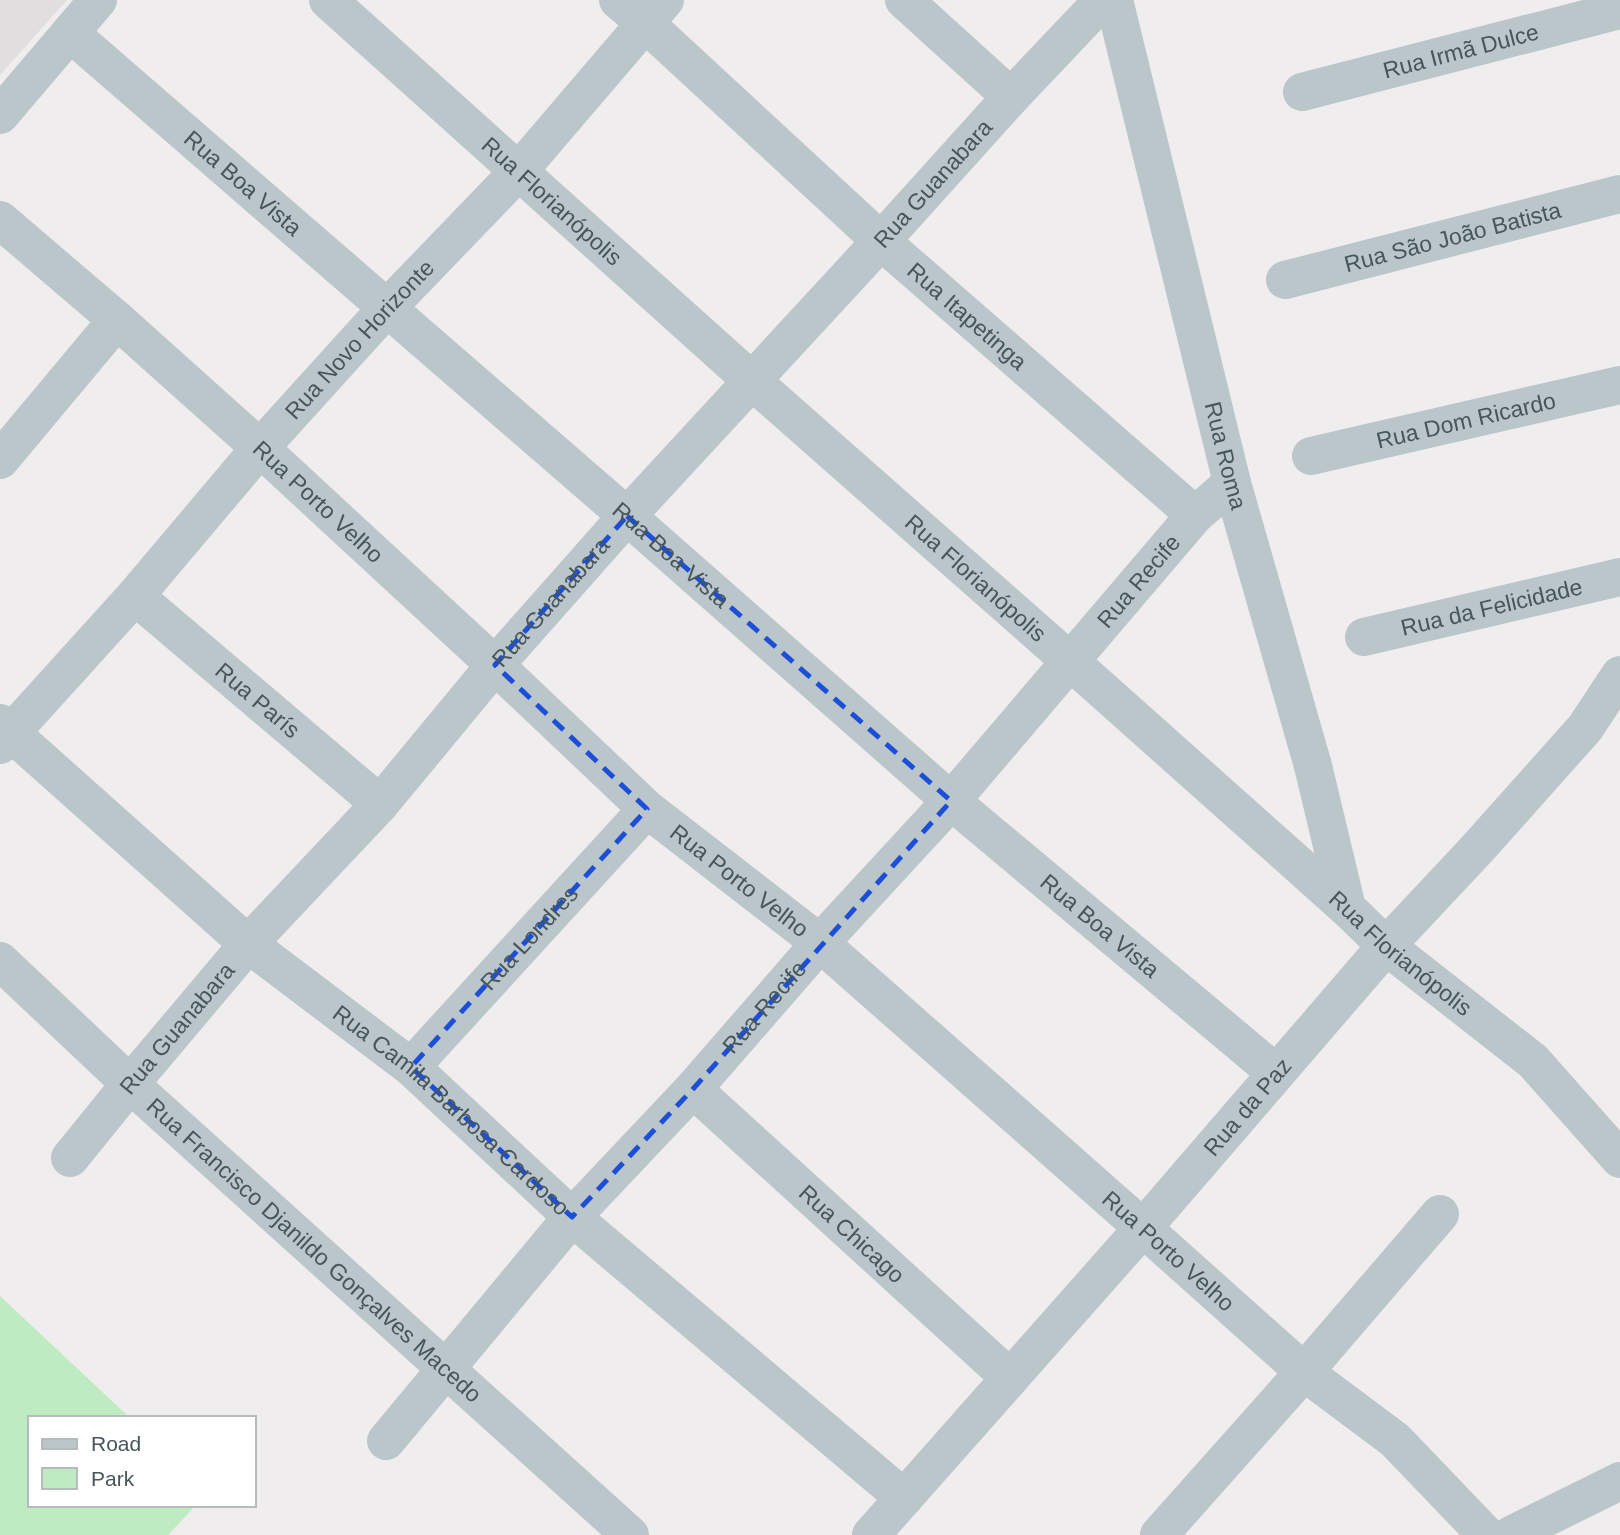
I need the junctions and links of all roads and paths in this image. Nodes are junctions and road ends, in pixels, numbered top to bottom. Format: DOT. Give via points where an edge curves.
graph roads {
  1 [pos="98,0"];
  2 [pos="328,0"];
  3 [pos="904,0"];
  4 [pos="1103,0"];
  5 [pos="1114,0"];
  6 [pos="643,8"];
  7 [pos="1620,10"];
  8 [pos="70,33"];
  9 [pos="1302,92"];
  10 [pos="1011,97"];
  11 [pos="0,115"];
  12 [pos="519,172"];
  13 [pos="1620,194"];
  14 [pos="0,220"];
  15 [pos="881,241"];
  16 [pos="1285,279"];
  17 [pos="386,309"];
  18 [pos="117,320"];
  19 [pos="751,380"];
  20 [pos="1620,385"];
  21 [pos="260,448"];
  22 [pos="1311,456"];
  23 [pos="0,460"];
  24 [pos="1232,483"];
  25 [pos="1195,515"];
  26 [pos="626,516"];
  27 [pos="1620,577"];
  28 [pos="135,596"];
  29 [pos="1364,637"];
  30 [pos="1071,662"];
  31 [pos="495,665"];
  32 [pos="1620,675"];
  33 [pos="3,733"];
  34 [pos="951,801"];
  35 [pos="380,804"];
  36 [pos="648,809"];
  37 [pos="1346,908"];
  38 [pos="820,943"];
  39 [pos="248,944"];
  40 [pos="1386,946"];
  41 [pos="0,961"];
  42 [pos="411,1067"];
  43 [pos="1276,1073"];
  44 [pos="130,1084"];
  45 [pos="693,1090"];
  46 [pos="70,1158"];
  47 [pos="1620,1159"];
  48 [pos="1440,1213"];
  49 [pos="572,1217"];
  50 [pos="1143,1227"];
  51 [pos="446,1368"];
  52 [pos="1304,1372"];
  53 [pos="1010,1378"];
  54 [pos="386,1441"];
  55 [pos="1620,1481"];
  56 [pos="904,1498"];
  57 [pos="630,1535"];
  58 [pos="871,1535"];
  59 [pos="1159,1535"];
  60 [pos="1486,1535"];
  61 [pos="1511,1535"];
  1 -- 8 [label="street"];
  2 -- 12 [label="street, Rua Florianópolis"];
  3 -- 10 [label="street"];
  4 -- 10 [label="street, Rua Guanabara"];
  5 -- 24 [label="street, Rua Roma"];
  6 -- 12 [label="street, Rua Novo Horizonte"];
  6 -- 15 [label="street, Rua Itapetinga"];
  7 -- 9 [label="street, Rua Irmã Dulce"];
  8 -- 11 [label="street"];
  8 -- 17 [label="street, Rua Boa Vista"];
  10 -- 15 [label="street, Rua Guanabara"];
  12 -- 17 [label="street, Rua Novo Horizonte"];
  12 -- 19 [label="street, Rua Florianópolis"];
  13 -- 16 [label="street, Rua São João Batista"];
  14 -- 18 [label="street, Rua Porto Velho"];
  15 -- 19 [label="street, Rua Guanabara"];
  15 -- 25 [label="street, Rua Itapetinga"];
  17 -- 21 [label="street, Rua Novo Horizonte"];
  17 -- 26 [label="street, Rua Boa Vista"];
  18 -- 21 [label="street, Rua Porto Velho"];
  18 -- 23 [label="street"];
  19 -- 26 [label="street, Rua Guanabara"];
  19 -- 30 [label="street, Rua Florianópolis"];
  20 -- 22 [label="street, Rua Dom Ricardo"];
  21 -- 28 [label="street, Rua Novo Horizonte"];
  21 -- 31 [label="street, Rua Porto Velho"];
  24 -- 25 [label="street, Rua Recife"];
  24 -- 37 [label="street, Rua Roma" via="1313,766"];
  25 -- 30 [label="street, Rua Recife"];
  26 -- 31 [label="street, Rua Guanabara"];
  26 -- 34 [label="street, Rua Boa Vista"];
  27 -- 29 [label="street, Rua da Felicidade"];
  28 -- 33 [label="street, Rua Novo Horizonte"];
  28 -- 35 [label="street, Rua París"];
  30 -- 34 [label="street, Rua Recife"];
  30 -- 37 [label="street, Rua Florianópolis"];
  31 -- 35 [label="street, Rua Guanabara"];
  31 -- 36 [label="street, Rua Porto Velho"];
  32 -- 40 [label="street, Rua da Paz" via="1585,728"];
  33 -- 39 [label="street, Rua Camila Barbosa Cardoso"];
  34 -- 38 [label="street, Rua Recife"];
  34 -- 43 [label="street, Rua Boa Vista"];
  35 -- 39 [label="street, Rua Guanabara"];
  36 -- 38 [label="street, Rua Porto Velho"];
  36 -- 42 [label="street, Rua Londres"];
  37 -- 40 [label="street, Rua Florianópolis"];
  38 -- 45 [label="street, Rua Recife"];
  38 -- 50 [label="street, Rua Porto Velho"];
  39 -- 42 [label="street, Rua Camila Barbosa Cardoso"];
  39 -- 44 [label="street, Rua Guanabara"];
  40 -- 43 [label="street, Rua da Paz"];
  40 -- 47 [label="street, Rua Florianópolis" via="1533,1060"];
  41 -- 44 [label="street, Rua Francisco Djanildo Gonçalves Macedo"];
  42 -- 49 [label="street, Rua Camila Barbosa Cardoso"];
  43 -- 50 [label="street, Rua da Paz"];
  44 -- 46 [label="street, Rua Guanabara"];
  44 -- 51 [label="street, Rua Francisco Djanildo Gonçalves Macedo"];
  45 -- 49 [label="street, Rua Recife"];
  45 -- 53 [label="street, Rua Chicago"];
  48 -- 52 [label="street"];
  49 -- 51 [label="street, Rua Recife"];
  49 -- 56 [label="street, Rua Camila Barbosa Cardoso"];
  50 -- 52 [label="street, Rua Porto Velho"];
  50 -- 53 [label="street, Rua da Paz"];
  51 -- 54 [label="street, Rua Recife"];
  51 -- 57 [label="street, Rua Francisco Djanildo Gonçalves Macedo"];
  52 -- 59 [label="street"];
  52 -- 60 [label="street, Rua Porto Velho" via="1395,1440"];
  53 -- 56 [label="street, Rua da Paz"];
  55 -- 61 [label="street"];
  56 -- 58 [label="street, Rua da Paz"];
}
